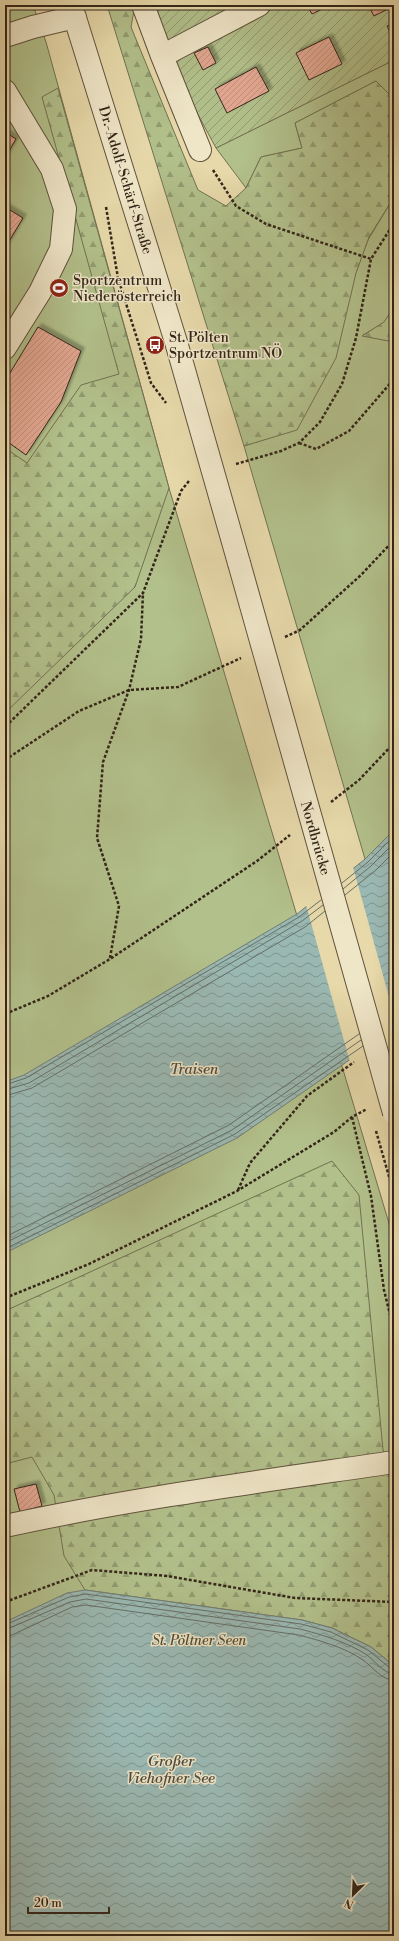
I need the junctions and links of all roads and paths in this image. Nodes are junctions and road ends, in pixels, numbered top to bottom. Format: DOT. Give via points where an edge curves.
graph roads {
  1 [pos="143,5"];
  2 [pos="259,5"];
  3 [pos="73,11"];
  4 [pos="5,36"];
  5 [pos="162,56"];
  6 [pos="5,91"];
  7 [pos="200,150"];
  8 [pos="105,202"];
  9 [pos="394,223"];
  10 [pos="5,348"];
  11 [pos="394,379"];
  12 [pos="168,406"];
  13 [pos="299,443"];
  14 [pos="192,476"];
  15 [pos="194,484"];
  16 [pos="394,540"];
  17 [pos="239,563"];
  18 [pos="143,593"];
  19 [pos="300,630"];
  20 [pos="218,669"];
  21 [pos="129,690"];
  22 [pos="394,742"];
  23 [pos="5,760"];
  24 [pos="329,804"];
  25 [pos="293,832"];
  26 [pos="110,959"];
  27 [pos="5,1014"];
  28 [pos="355,1061"];
  29 [pos="360,1112"];
  30 [pos="394,1113"];
  31 [pos="352,1117"];
  32 [pos="237,1191"];
  33 [pos="5,1298"];
  34 [pos="394,1331"];
  35 [pos="394,1462"];
  36 [pos="5,1526"];
  37 [pos="5,1602"];
  38 [pos="394,1602"];
  1 -- 5 [label="street"];
  2 -- 5 [label="street"];
  3 -- 4 [label="street"];
  3 -- 17 [label="street, Dr.-Adolf-Schärf-Straße" via="176,342"];
  5 -- 7 [label="street"];
  6 -- 10 [label="street" via="52,169 65,209 60,249 40,292"];
  7 -- 9 [label="path" via="236,206 266,224 371,259"];
  8 -- 12 [label="path" via="118,278 151,383"];
  11 -- 13 [label="path" via="349,431 316,449"];
  14 -- 15 [label="path"];
  16 -- 19 [label="path" via="362,575"];
  17 -- 30 [label="street, Nordbrücke, bridge"];
  18 -- 21 [label="path" via="141,639"];
  20 -- 21 [label="path" via="178,687"];
  21 -- 23 [label="path" via="79,711"];
  21 -- 26 [label="path" via="103,762 98,838 119,906"];
  22 -- 24 [label="path" via="359,780"];
  25 -- 26 [label="path" via="256,861"];
  26 -- 27 [label="path" via="48,996"];
  28 -- 32 [label="path" via="307,1096 250,1163"];
  29 -- 31 [label="path"];
  31 -- 32 [label="path" via="334,1132"];
  31 -- 34 [label="path" via="371,1196 384,1290"];
  32 -- 33 [label="path" via="89,1264"];
  35 -- 36 [label="street" via="203,1491"];
  37 -- 38 [label="path" via="92,1570 167,1576 295,1598"];
}
